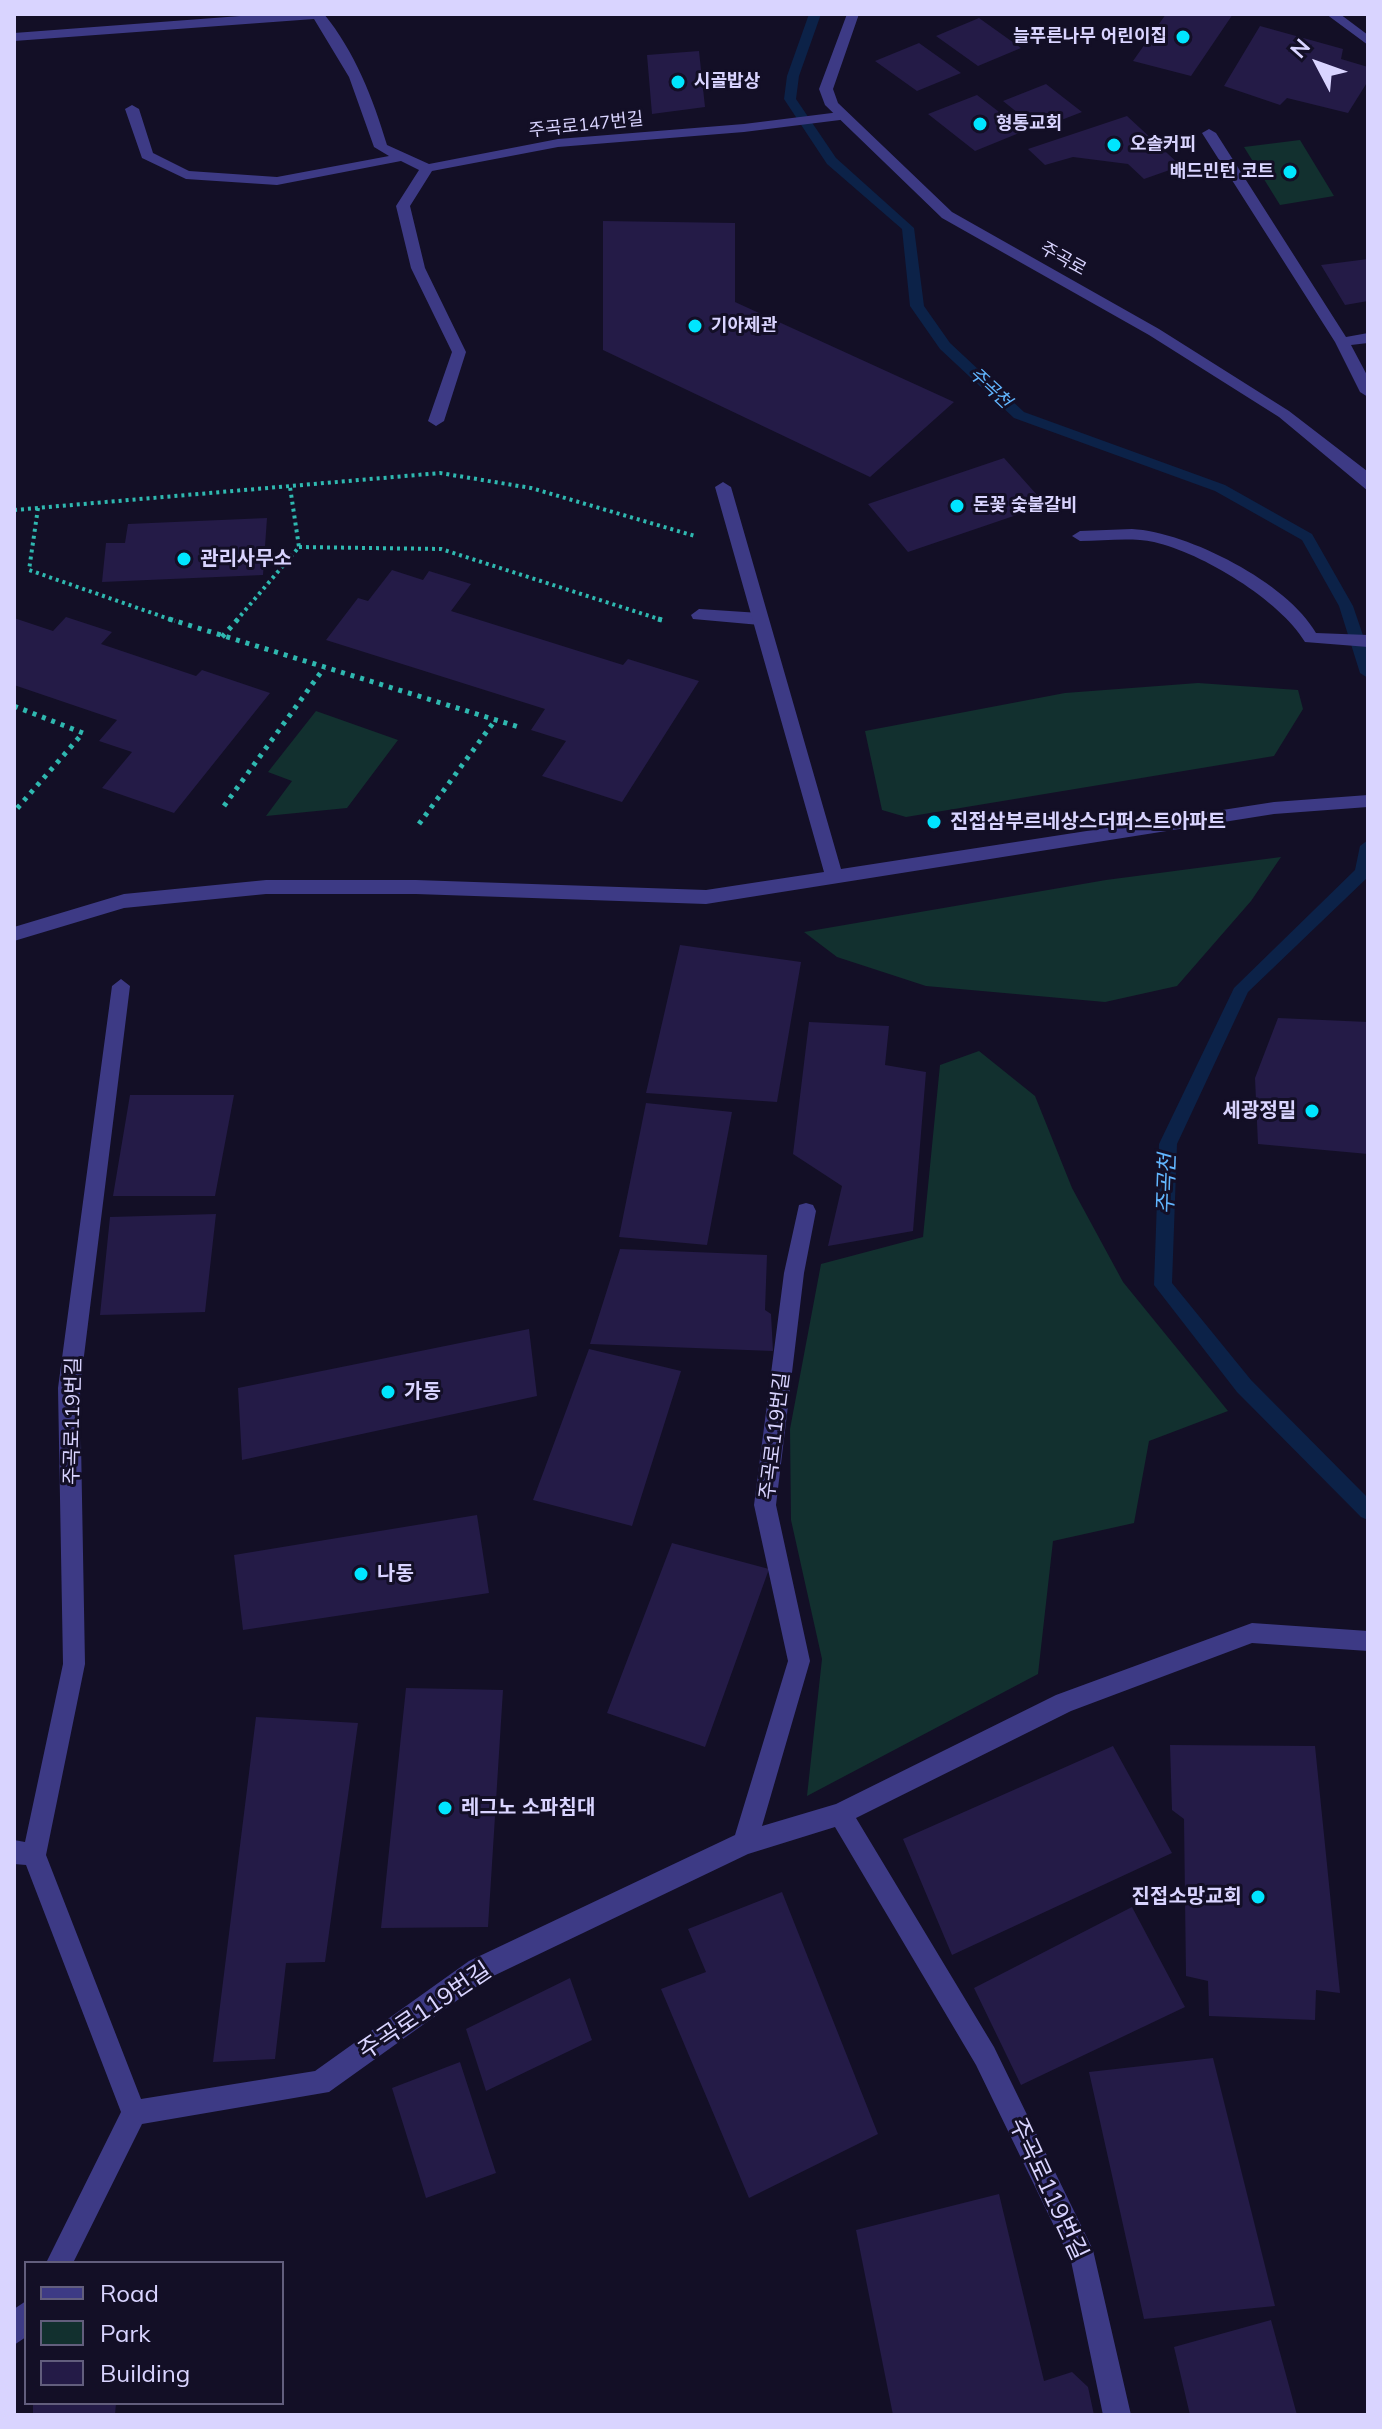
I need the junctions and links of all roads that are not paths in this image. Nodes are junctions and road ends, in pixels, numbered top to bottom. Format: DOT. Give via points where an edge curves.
graph roads {
  1 [pos="317,14"];
  2 [pos="853,14"];
  3 [pos="1332,14"];
  4 [pos="14,37"];
  5 [pos="1368,41"];
  6 [pos="132,109"];
  7 [pos="840,116"];
  8 [pos="1209,133"];
  9 [pos="403,157"];
  10 [pos="427,168"];
  11 [pos="1368,338"];
  12 [pos="1342,342"];
  13 [pos="1368,392"];
  14 [pos="436,421"];
  15 [pos="1368,486"];
  16 [pos="723,487"];
  17 [pos="1080,536"];
  18 [pos="699,615"];
  19 [pos="760,619"];
  20 [pos="1368,641"];
  21 [pos="1368,801"];
  22 [pos="835,878"];
  23 [pos="14,934"];
  24 [pos="121,986"];
  25 [pos="806,1211"];
  26 [pos="1368,1641"];
  27 [pos="840,1814"];
  28 [pos="745,1843"];
  29 [pos="24,1854"];
  30 [pos="134,2113"];
  31 [pos="60,2261"];
  32 [pos="1117,2415"];
  1 -- 4 [label="street"];
  1 -- 9 [label="street" via="329,27 373,118 381,147"];
  2 -- 7 [label="street" via="826,89"];
  3 -- 5 [label="street"];
  6 -- 9 [label="street" via="147,155 186,175 277,181"];
  7 -- 10 [label="street, 주곡로147번길" via="558,143"];
  7 -- 15 [label="street, 주곡로" via="947,215 1154,332 1284,414"];
  8 -- 12 [label="street"];
  9 -- 10 [label="street"];
  10 -- 14 [label="street" via="403,206 418,268 459,352"];
  11 -- 12 [label="street"];
  12 -- 13 [label="street"];
  16 -- 19 [label="street"];
  17 -- 20 [label="street" via="1158,537 1256,582 1307,626 1311,638"];
  18 -- 19 [label="street"];
  19 -- 22 [label="street"];
  21 -- 22 [label="street" via="1274,808"];
  22 -- 23 [label="street" via="706,897 266,887 124,901"];
  24 -- 29 [label="street, 주곡로119번길" via="69,1388 74,1664"];
  25 -- 28 [label="street, 주곡로119번길" via="765,1505 799,1661"];
  26 -- 27 [label="street, 주곡로119번길" via="1252,1633 1064,1703"];
  27 -- 28 [label="street, 주곡로119번길"];
  27 -- 32 [label="street, 주곡로119번길" via="985,2056 1084,2259"];
  28 -- 30 [label="street, 주곡로119번길" via="478,1970 320,2083"];
  29 -- 30 [label="street, 주곡로119번길"];
  30 -- 31 [label="street"];
}
